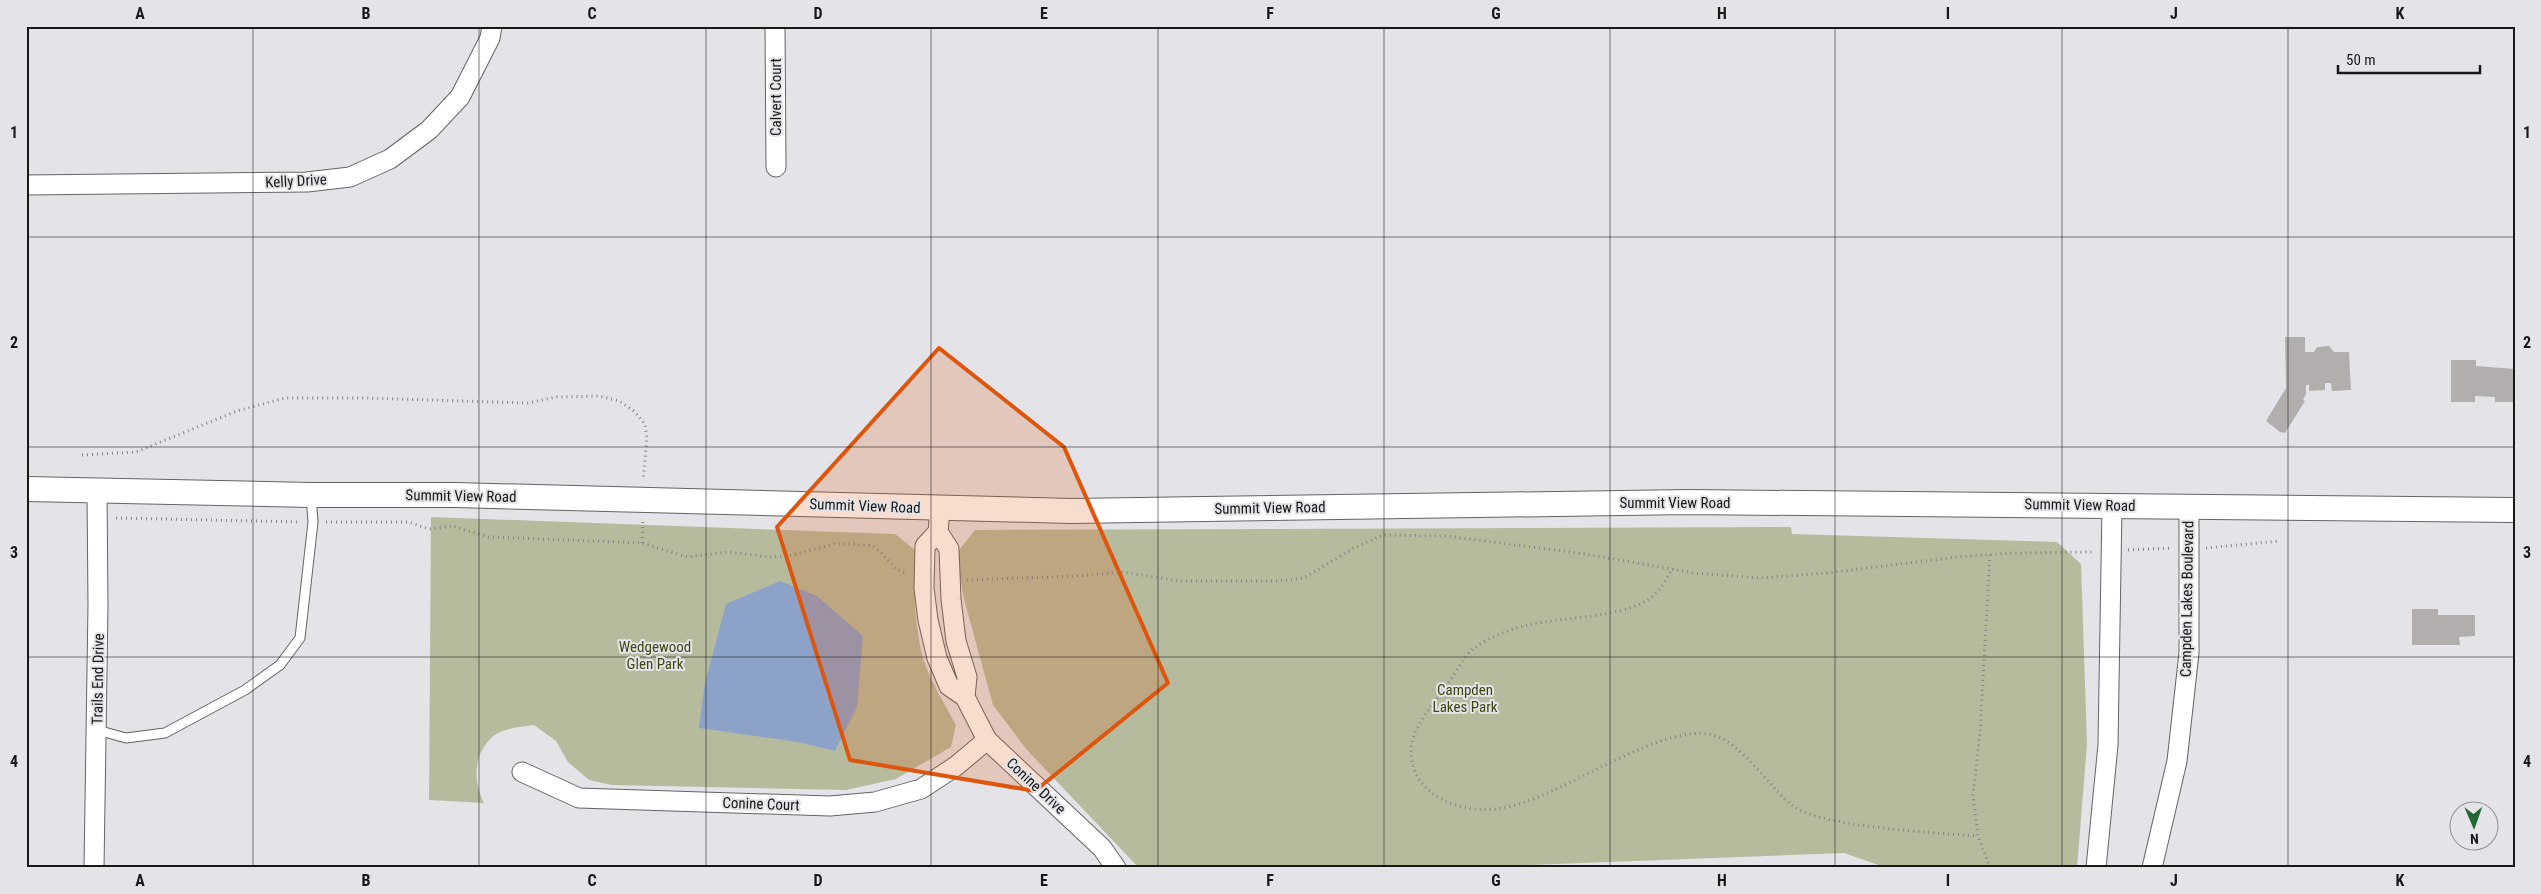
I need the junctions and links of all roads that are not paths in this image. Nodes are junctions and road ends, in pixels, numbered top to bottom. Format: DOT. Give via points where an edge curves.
graph roads {
  1 [pos="492,26"];
  2 [pos="775,26"];
  3 [pos="776,168"];
  4 [pos="26,184"];
  5 [pos="26,489"];
  6 [pos="311,495"];
  7 [pos="98,501"];
  8 [pos="2112,506"];
  9 [pos="2189,507"];
  10 [pos="940,509"];
  11 [pos="2515,510"];
  12 [pos="938,532"];
  13 [pos="965,697"];
  14 [pos="97,730"];
  15 [pos="987,740"];
  16 [pos="522,772"];
  17 [pos="94,868"];
  18 [pos="1116,868"];
  19 [pos="2096,868"];
  20 [pos="2152,868"];
  1 -- 4 [label="street, Kelly Drive" via="490,38 460,97 429,130 390,159 350,177 307,182"];
  2 -- 3 [label="street, Calvert Court"];
  5 -- 7 [label="street, Summit View Road"];
  6 -- 7 [label="street, Summit View Road"];
  6 -- 10 [label="street, Summit View Road" via="455,495"];
  6 -- 14 [label="lane" via="313,522 300,638 280,665 245,690 165,733 126,738"];
  7 -- 14 [label="street, Trails End Drive"];
  8 -- 9 [label="street, Summit View Road"];
  8 -- 10 [label="street, Summit View Road" via="1688,502 1071,511"];
  8 -- 19 [label="street" via="2108,744"];
  9 -- 11 [label="street, Summit View Road"];
  9 -- 20 [label="street, Campden Lakes Boulevard" via="2189,653 2177,761"];
  10 -- 12 [label="street, Conine Drive"];
  12 -- 13 [label="street, Conine Drive" via="949,549 956,641 967,676"];
  12 -- 13 [label="street, Conine Drive" via="925,546 923,577 928,620 937,658 949,686"];
  13 -- 15 [label="street, Conine Drive"];
  14 -- 17 [label="street, Trails End Drive"];
  15 -- 16 [label="street, Conine Court" via="956,766 921,788 876,802 830,806 579,798"];
  15 -- 18 [label="street, Conine Drive" via="1102,848"];
}
